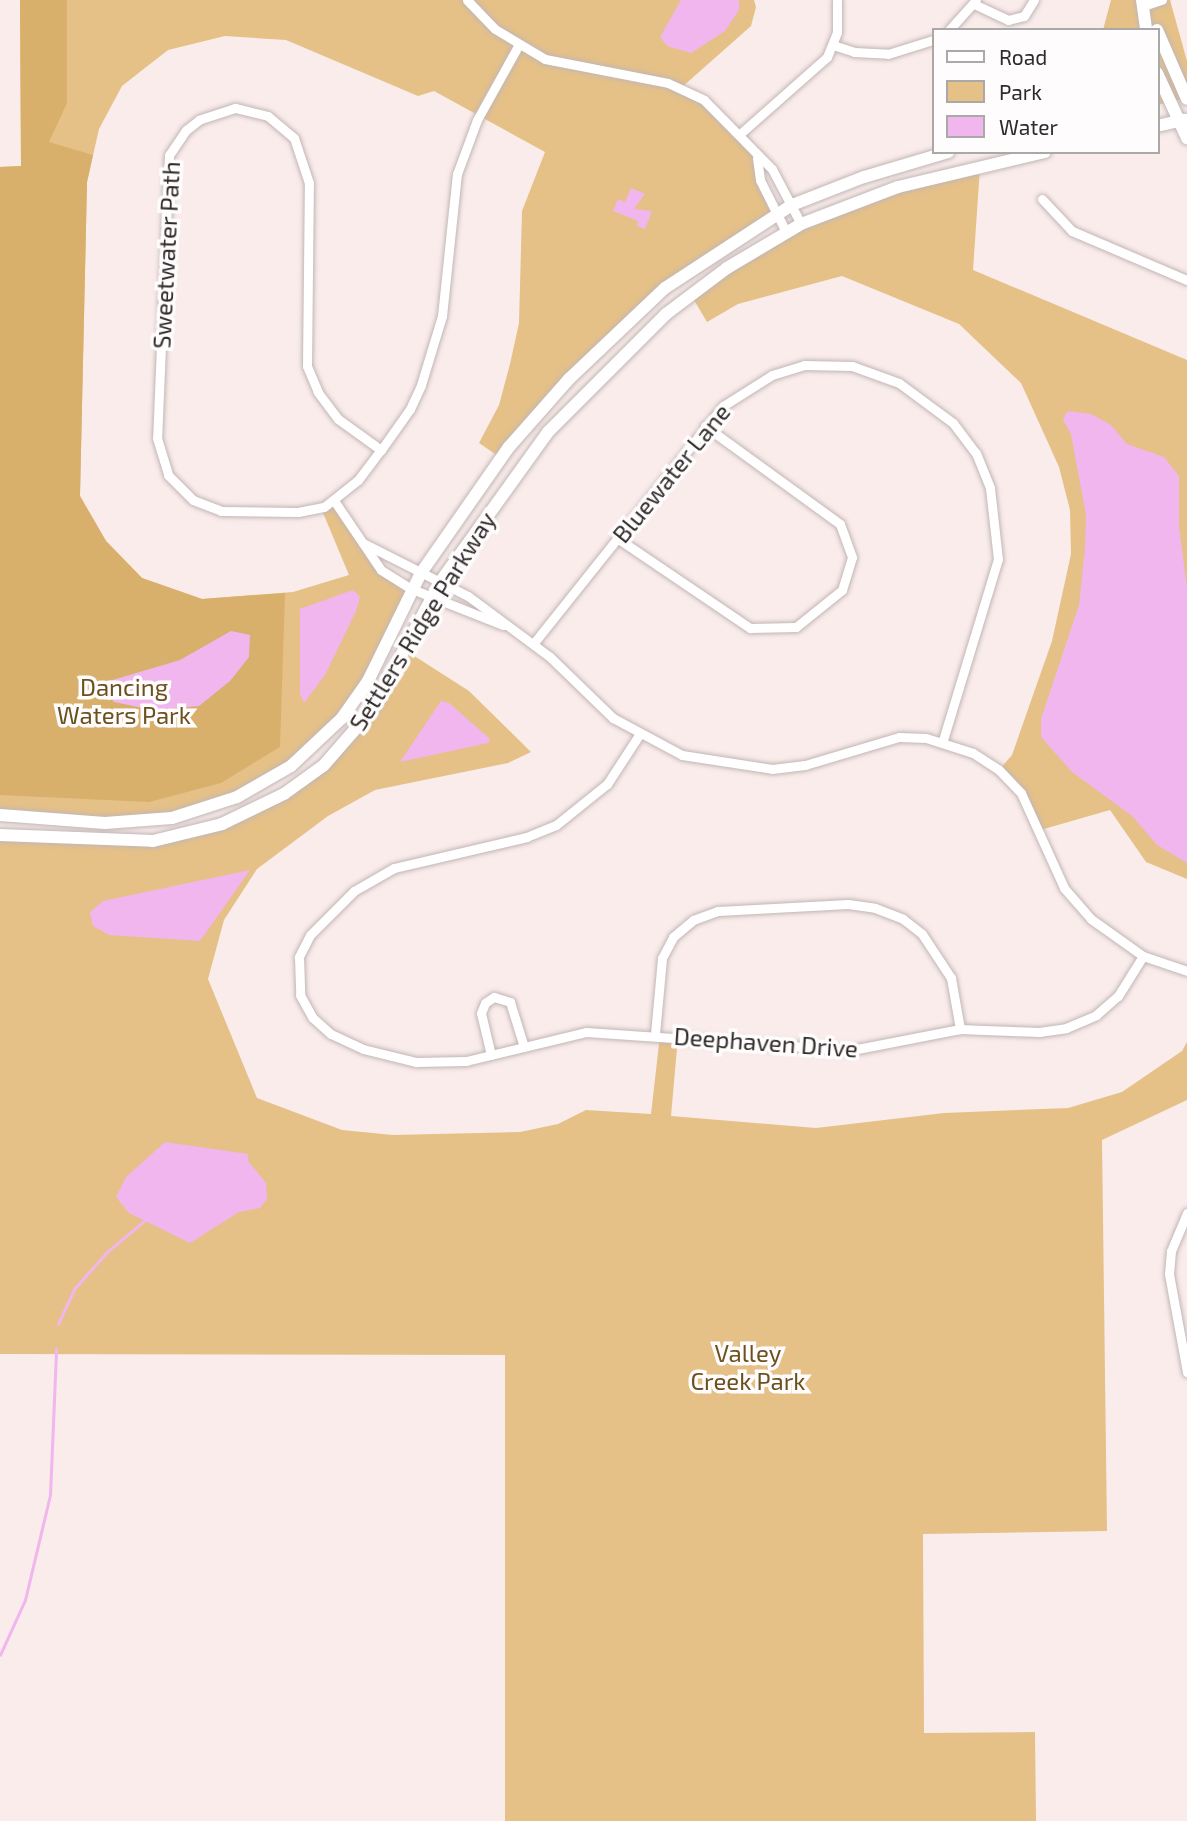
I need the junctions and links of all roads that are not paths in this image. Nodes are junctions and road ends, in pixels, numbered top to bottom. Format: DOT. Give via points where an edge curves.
graph roads {
  1 [pos="467,0"];
  2 [pos="837,0"];
  3 [pos="1034,0"];
  4 [pos="1162,0"];
  5 [pos="975,2"];
  6 [pos="1142,3"];
  7 [pos="951,28"];
  8 [pos="1146,28"];
  9 [pos="1156,28"];
  10 [pos="1159,35"];
  11 [pos="932,40"];
  12 [pos="833,45"];
  13 [pos="518,46"];
  14 [pos="1159,83"];
  15 [pos="1187,98"];
  16 [pos="1163,103"];
  17 [pos="1183,120"];
  18 [pos="1159,126"];
  19 [pos="741,133"];
  20 [pos="1187,138"];
  21 [pos="941,154"];
  22 [pos="1037,154"];
  23 [pos="757,158"];
  24 [pos="1041,199"];
  25 [pos="792,205"];
  26 [pos="776,213"];
  27 [pos="801,224"];
  28 [pos="786,232"];
  29 [pos="1187,280"];
  30 [pos="705,426"];
  31 [pos="381,450"];
  32 [pos="335,502"];
  33 [pos="617,538"];
  34 [pos="363,544"];
  35 [pos="421,573"];
  36 [pos="442,581"];
  37 [pos="412,589"];
  38 [pos="432,596"];
  39 [pos="505,626"];
  40 [pos="533,644"];
  41 [pos="639,735"];
  42 [pos="942,743"];
  43 [pos="0,815"];
  44 [pos="0,835"];
  45 [pos="1143,956"];
  46 [pos="1187,971"];
  47 [pos="960,1029"];
  48 [pos="655,1034"];
  49 [pos="524,1047"];
  50 [pos="491,1055"];
  51 [pos="1187,1213"];
  52 [pos="1187,1373"];
  1 -- 13 [label="street"];
  2 -- 12 [label="street"];
  3 -- 5 [label="street" via="1024,16 1008,20"];
  4 -- 6 [label="street"];
  5 -- 7 [label="street"];
  6 -- 8 [label="street"];
  6 -- 9 [label="street"];
  10 -- 15 [label="street"];
  11 -- 12 [label="street" via="888,54 854,52"];
  12 -- 19 [label="street" via="815,70"];
  13 -- 19 [label="street" via="560,65 668,83 704,100"];
  13 -- 31 [label="street" via="477,120 457,174 433,356 410,409"];
  14 -- 16 [label="street"];
  15 -- 16 [label="street"];
  16 -- 17 [label="street"];
  17 -- 18 [label="street"];
  17 -- 20 [label="street"];
  19 -- 23 [label="street"];
  21 -- 25 [label="street, Settlers Ridge Parkway" via="863,177"];
  22 -- 27 [label="street, Settlers Ridge Parkway" via="898,187"];
  23 -- 25 [label="street" via="772,169"];
  23 -- 26 [label="street" via="760,180"];
  24 -- 29 [label="street" via="1072,231"];
  25 -- 26 [label="street, Settlers Ridge Parkway"];
  25 -- 27 [label="street"];
  26 -- 28 [label="street"];
  26 -- 35 [label="street, Settlers Ridge Parkway" via="666,288 569,379 509,447"];
  27 -- 28 [label="street, Settlers Ridge Parkway"];
  28 -- 36 [label="street, Settlers Ridge Parkway" via="727,268 666,314 548,432"];
  30 -- 33 [label="street, Bluewater Lane"];
  30 -- 33 [label="street" via="840,524 852,557 851,571 836,598 796,628 750,628"];
  30 -- 42 [label="street, Bluewater Lane" via="736,395 772,375 804,365 852,366 899,383 926,401 953,423 976,453 990,488 998,559"];
  31 -- 32 [label="street"];
  31 -- 32 [label="street, Sweetwater Path" via="326,406 307,366 309,183 294,138 268,116 251,110 235,108 199,120 177,141 166,170 160,456 180,489 207,508 298,512"];
  32 -- 34 [label="street"];
  33 -- 40 [label="street, Bluewater Lane"];
  34 -- 35 [label="street"];
  34 -- 37 [label="street" via="381,570"];
  35 -- 36 [label="street"];
  35 -- 37 [label="street, Settlers Ridge Parkway"];
  36 -- 38 [label="street, Settlers Ridge Parkway"];
  36 -- 39 [label="street"];
  37 -- 38 [label="street"];
  37 -- 43 [label="street, Settlers Ridge Parkway" via="368,681 342,718 291,766 257,788 205,809 150,821"];
  38 -- 39 [label="street"];
  38 -- 44 [label="street, Settlers Ridge Parkway" via="385,690 358,728 324,765 266,805 222,824 153,841"];
  39 -- 40 [label="street"];
  40 -- 41 [label="street" via="597,705"];
  41 -- 42 [label="street" via="702,760 772,769 806,765 899,737"];
  41 -- 50 [label="street, Deephaven Drive" via="607,784 556,825 527,837 376,876 323,921 303,946 297,969 300,995 313,1018 331,1034 382,1056 416,1062"];
  42 -- 45 [label="street" via="990,764 1021,793 1064,888 1091,919"];
  45 -- 46 [label="street"];
  45 -- 47 [label="street, Deephaven Drive" via="1118,996 1096,1015 1066,1028 1039,1032"];
  47 -- 48 [label="street, Deephaven Drive" via="852,1050"];
  47 -- 48 [label="street" via="951,978 922,934 884,912 848,904 718,911 693,920 673,937 662,958"];
  48 -- 49 [label="street, Deephaven Drive" via="586,1032"];
  49 -- 50 [label="street, Deephaven Drive"];
  49 -- 50 [label="street" via="510,1002 494,997 481,1013"];
  51 -- 52 [label="street" via="1171,1251 1169,1275"];
}
